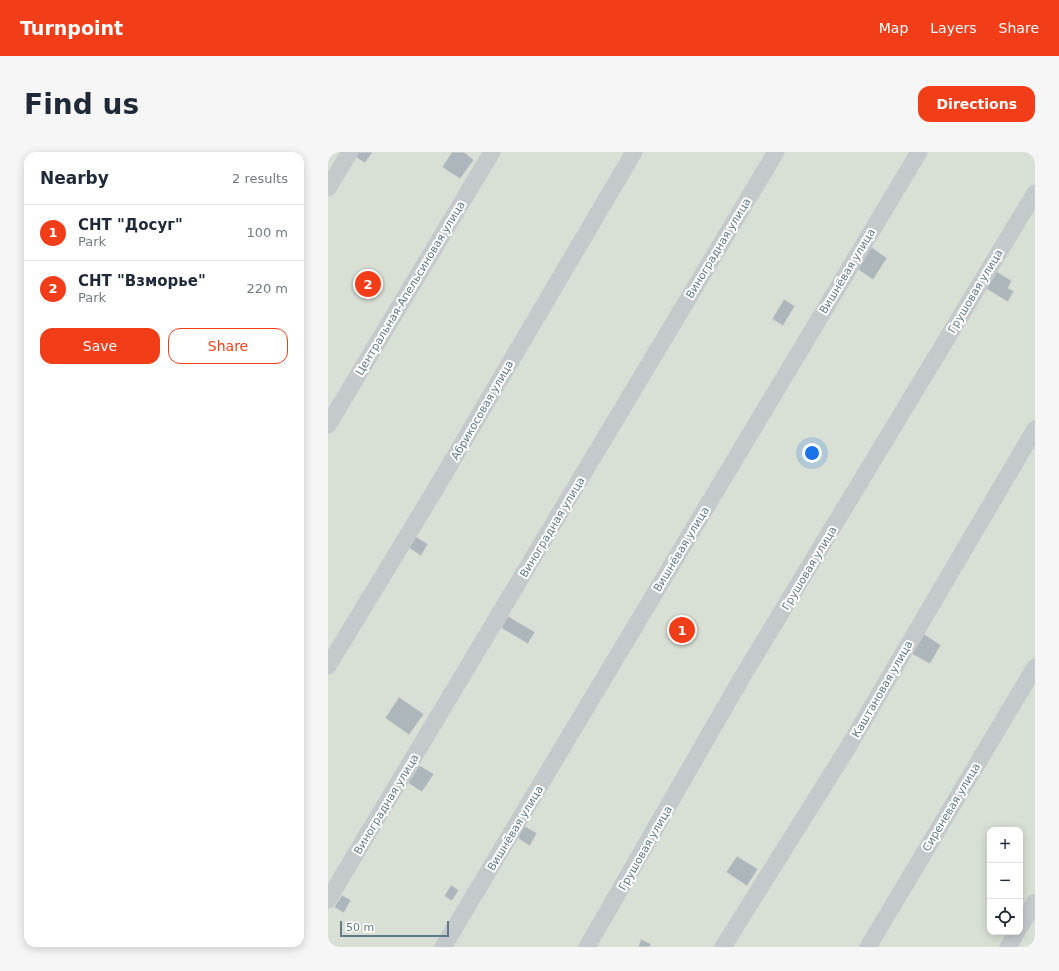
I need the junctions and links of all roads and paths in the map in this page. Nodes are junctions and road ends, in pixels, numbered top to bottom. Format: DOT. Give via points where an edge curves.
graph roads {
  1 [pos="350,152"];
  2 [pos="492,152"];
  3 [pos="634,152"];
  4 [pos="776,152"];
  5 [pos="919,152"];
  6 [pos="328,188"];
  7 [pos="1035,193"];
  8 [pos="328,424"];
  9 [pos="1035,429"];
  10 [pos="328,666"];
  11 [pos="1035,667"];
  12 [pos="328,900"];
  13 [pos="1035,902"];
  14 [pos="1023,922"];
  15 [pos="1015,935"];
  16 [pos="443,947"];
  17 [pos="587,947"];
  18 [pos="724,947"];
  19 [pos="868,947"];
  20 [pos="1008,947"];
  1 -- 6 [label="lane"];
  2 -- 8 [label="lane, Центральная-Апельсиновая улица"];
  3 -- 10 [label="lane, Абрикосовая улица"];
  4 -- 12 [label="lane, Виноградная улица"];
  5 -- 16 [label="lane, Вишнёвая улица"];
  7 -- 17 [label="lane, Грушовая улица" via="741,679"];
  9 -- 18 [label="lane, Каштановая улица" via="847,749"];
  11 -- 19 [label="lane, Сиреневая улица"];
  13 -- 14 [label="lane"];
  15 -- 20 [label="lane"];
}
